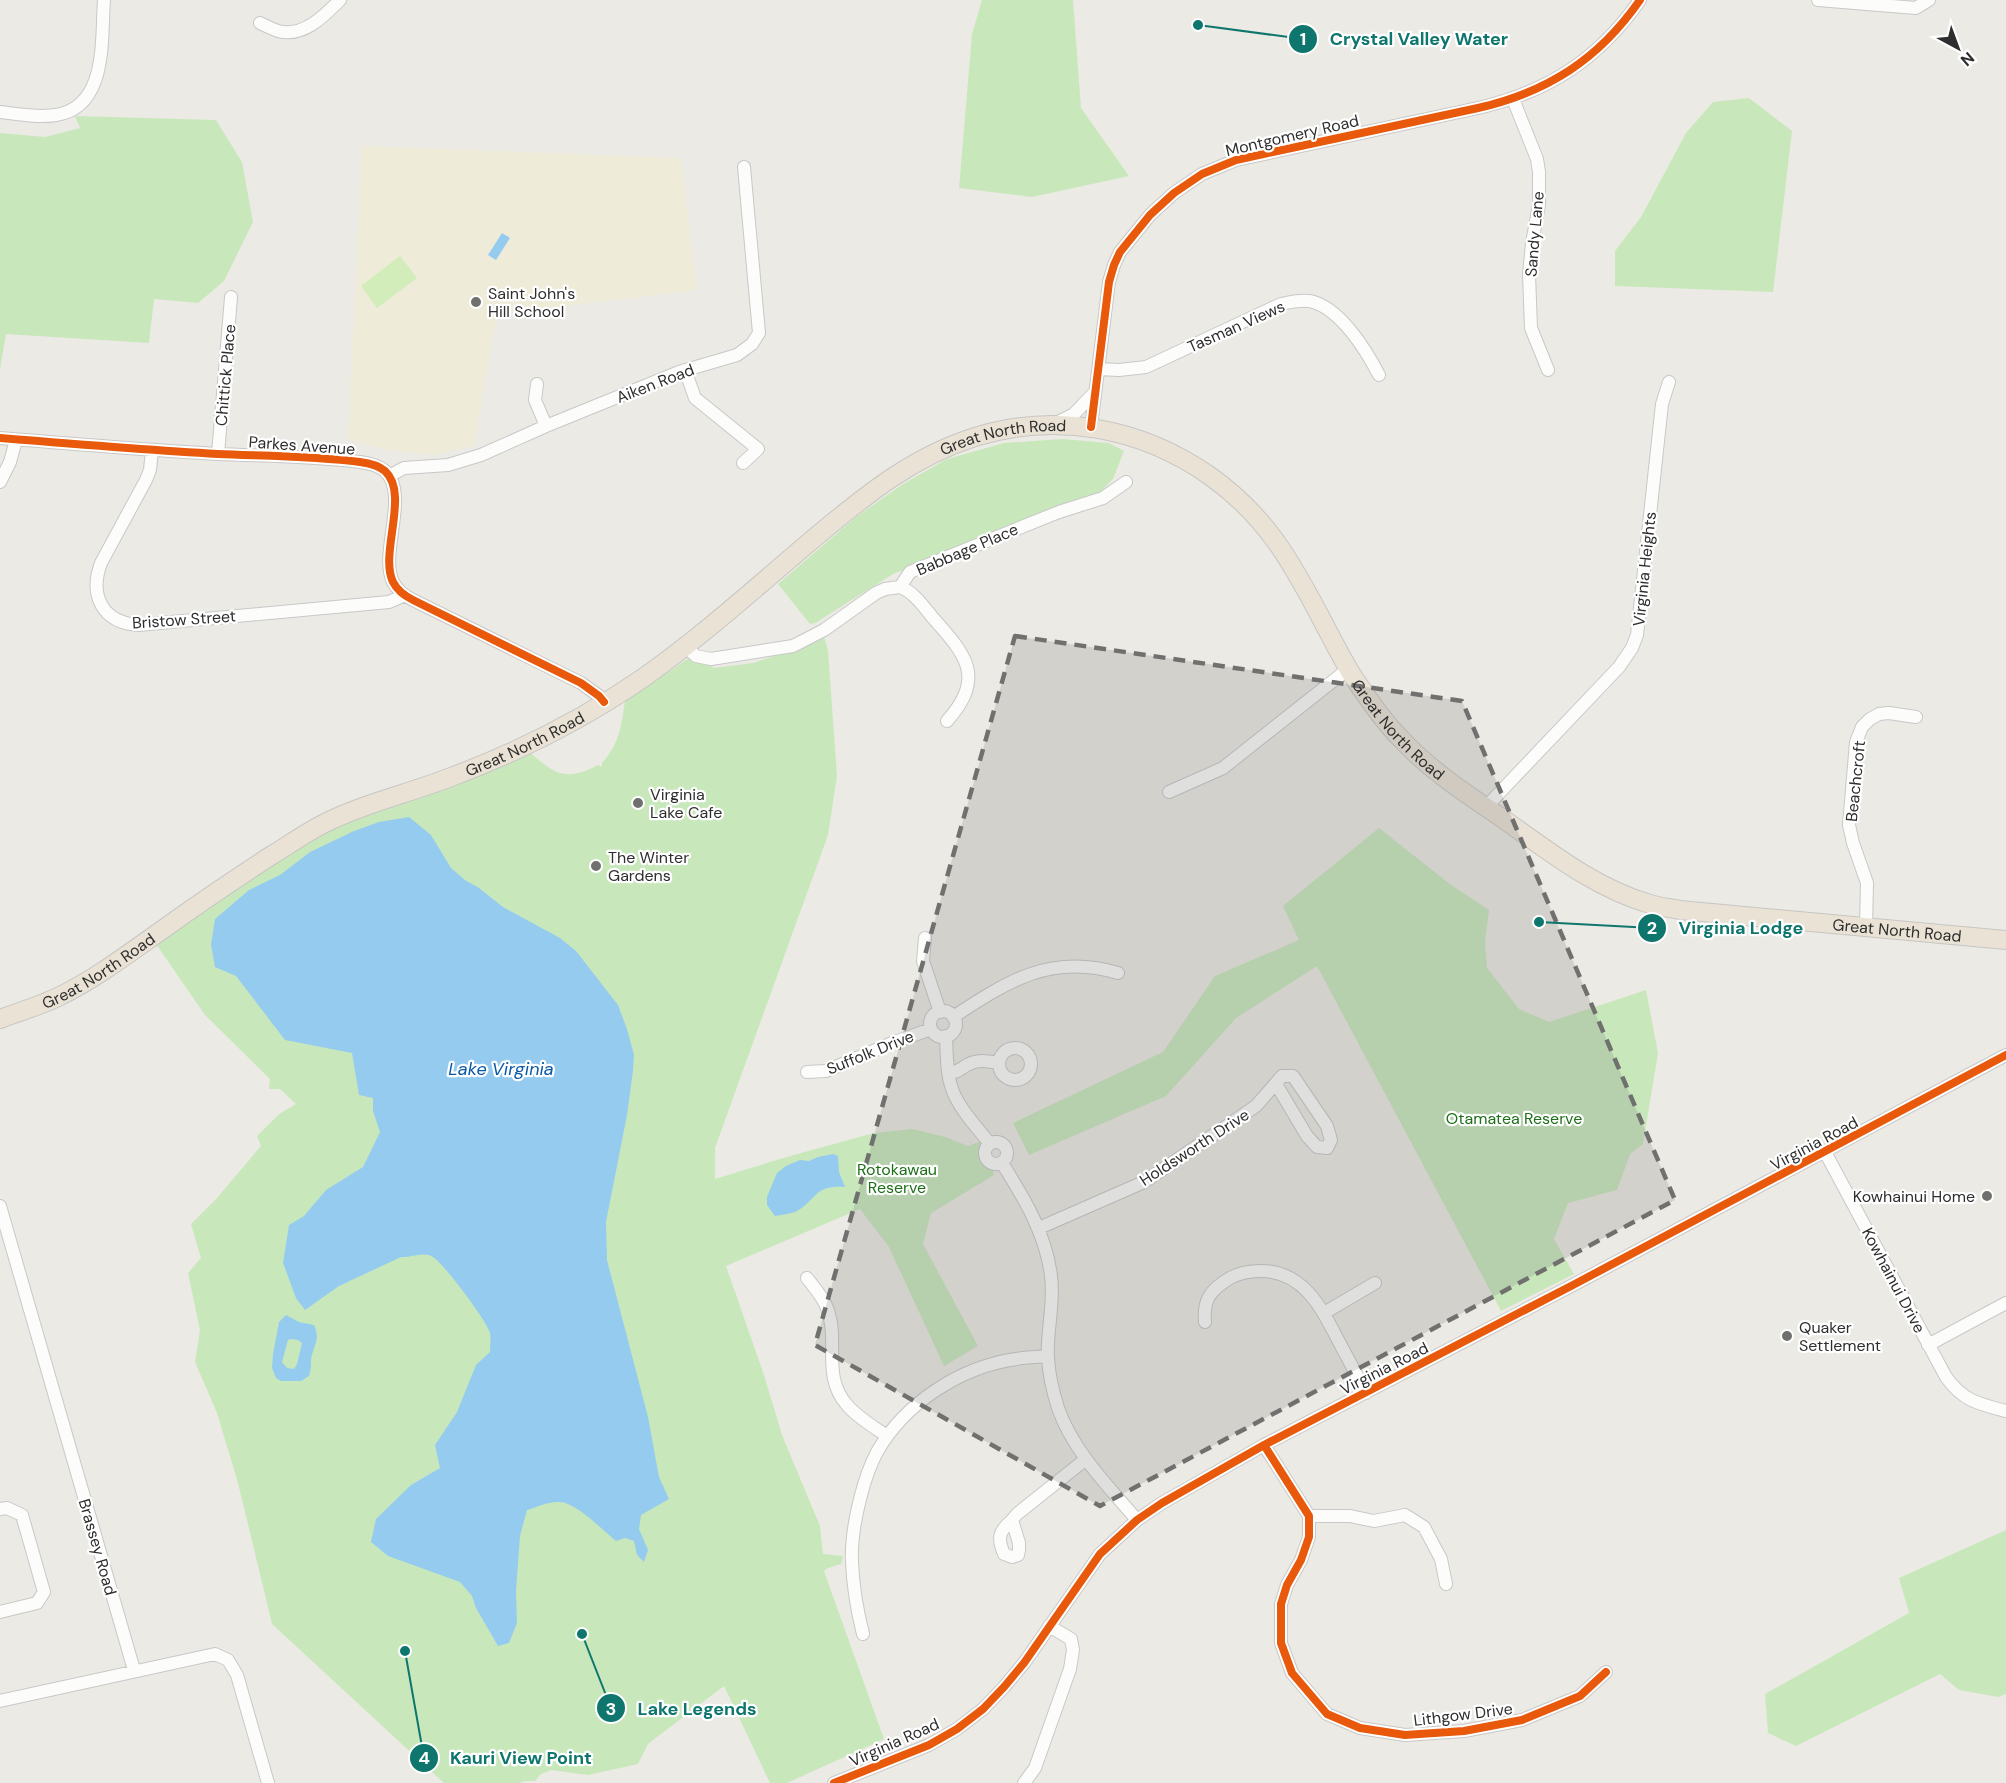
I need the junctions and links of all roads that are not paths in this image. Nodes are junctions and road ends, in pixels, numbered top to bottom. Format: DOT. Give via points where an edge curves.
graph roads {
  1 [pos="104,0"];
  2 [pos="340,0"];
  3 [pos="1640,0"];
  4 [pos="1818,0"];
  5 [pos="1929,0"];
  6 [pos="260,23"];
  7 [pos="1513,99"];
  8 [pos="0,112"];
  9 [pos="744,167"];
  10 [pos="231,297"];
  11 [pos="1099,369"];
  12 [pos="685,370"];
  13 [pos="1548,370"];
  14 [pos="1379,375"];
  15 [pos="1669,382"];
  16 [pos="537,384"];
  17 [pos="1096,390"];
  18 [pos="1054,424"];
  19 [pos="546,426"];
  20 [pos="1091,427"];
  21 [pos="0,438"];
  22 [pos="16,440"];
  23 [pos="152,450"];
  24 [pos="218,454"];
  25 [pos="743,463"];
  26 [pos="389,476"];
  27 [pos="0,482"];
  28 [pos="1126,482"];
  29 [pos="900,587"];
  30 [pos="405,596"];
  31 [pos="685,645"];
  32 [pos="1348,669"];
  33 [pos="604,702"];
  34 [pos="1916,717"];
  35 [pos="947,721"];
  36 [pos="1169,792"];
  37 [pos="1486,807"];
  38 [pos="1866,927"];
  39 [pos="925,938"];
  40 [pos="2006,940"];
  41 [pos="1118,973"];
  42 [pos="940,1012"];
  43 [pos="953,1017"];
  44 [pos="0,1019"];
  45 [pos="931,1029"];
  46 [pos="946,1036"];
  47 [pos="2006,1055"];
  48 [pos="999,1063"];
  49 [pos="807,1071"];
  50 [pos="948,1073"];
  51 [pos="1280,1090"];
  52 [pos="1305,1093"];
  53 [pos="1825,1152"];
  54 [pos="0,1206"];
  55 [pos="1039,1228"];
  56 [pos="807,1278"];
  57 [pos="1376,1283"];
  58 [pos="2006,1303"];
  59 [pos="1324,1313"];
  60 [pos="1205,1322"];
  61 [pos="1928,1345"];
  62 [pos="1048,1356"];
  63 [pos="1366,1393"];
  64 [pos="2006,1411"];
  65 [pos="887,1436"];
  66 [pos="1264,1445"];
  67 [pos="1086,1459"];
  68 [pos="0,1509"];
  69 [pos="1309,1516"];
  70 [pos="1137,1520"];
  71 [pos="1012,1521"];
  72 [pos="1446,1584"];
  73 [pos="0,1612"];
  74 [pos="1049,1626"];
  75 [pos="863,1634"];
  76 [pos="135,1670"];
  77 [pos="1606,1672"];
  78 [pos="0,1701"];
  79 [pos="837,1782"];
  80 [pos="268,1783"];
  81 [pos="1024,1783"];
  1 -- 8 [label="street" via="98,72 88,96 75,108 55,115"];
  2 -- 6 [label="street" via="312,25 290,32"];
  3 -- 7 [label="street, Montgomery Road" via="1619,28 1581,63 1547,85"];
  4 -- 5 [label="street" via="1916,8"];
  7 -- 11 [label="street, Montgomery Road" via="1236,160 1187,183 1139,226 1120,252 1106,301"];
  7 -- 13 [label="street, Sandy Lane" via="1539,172 1539,205 1529,274 1531,328"];
  9 -- 12 [label="street, Aiken Road" via="759,333 752,344 736,355"];
  10 -- 24 [label="street, Chittick Place"];
  11 -- 14 [label="street, Tasman Views" via="1146,367 1264,311 1297,301 1322,305 1333,313 1365,349"];
  11 -- 17 [label="street, Montgomery Road"];
  12 -- 19 [label="street, Aiken Road"];
  12 -- 25 [label="street" via="695,398 758,449"];
  15 -- 37 [label="street, Virginia Heights" via="1662,404 1637,634 1632,648 1619,667"];
  16 -- 19 [label="street" via="535,400"];
  17 -- 18 [label="street" via="1074,414"];
  17 -- 20 [label="street, Montgomery Road"];
  18 -- 20 [label="highway, Great North Road"];
  18 -- 31 [label="highway, Great North Road" via="973,437 914,462 866,495"];
  19 -- 26 [label="street, Aiken Road" via="464,461 412,466"];
  20 -- 32 [label="highway, Great North Road" via="1145,440 1174,454 1241,500 1290,562"];
  21 -- 22 [label="street, Parkes Avenue"];
  22 -- 23 [label="street, Parkes Avenue"];
  22 -- 27 [label="street"];
  23 -- 24 [label="street, Parkes Avenue"];
  23 -- 30 [label="street, Bristow Street" via="146,480 97,574 96,594 106,612 121,622 139,625 389,602"];
  24 -- 26 [label="street, Parkes Avenue" via="358,462 377,466"];
  26 -- 30 [label="street" via="394,492 391,576"];
  28 -- 29 [label="street, Babbage Place" via="1103,498 910,572"];
  29 -- 31 [label="street, Babbage Place" via="876,593 824,630 793,646 711,659 696,656"];
  29 -- 35 [label="street" via="912,594 965,658 966,690"];
  30 -- 33 [label="street" via="581,683"];
  31 -- 33 [label="highway, Great North Road"];
  32 -- 36 [label="street" via="1223,768"];
  32 -- 37 [label="highway, Great North Road" via="1402,740 1443,777"];
  33 -- 44 [label="highway, Great North Road" via="476,768 326,823 230,882 80,985"];
  34 -- 38 [label="street, Beachcroft" via="1879,714 1862,727 1856,742 1849,825 1868,883"];
  37 -- 38 [label="highway, Great North Road" via="1592,879 1651,904 1711,914"];
  38 -- 40 [label="highway, Great North Road"];
  39 -- 42 [label="street" via="923,961"];
  41 -- 43 [label="street" via="1088,965 1035,972"];
  42 -- 43 [label="street"];
  42 -- 45 [label="street" via="932,1018"];
  43 -- 46 [label="street" via="955,1027"];
  45 -- 46 [label="street"];
  45 -- 49 [label="street, Suffolk Drive" via="826,1071"];
  46 -- 50 [label="street"];
  47 -- 53 [label="street, Virginia Road"];
  48 -- 50 [label="street" via="982,1060"];
  50 -- 55 [label="street" via="956,1098 990,1144 998,1142 1005,1146 1007,1157 1002,1163"];
  51 -- 52 [label="street"];
  51 -- 52 [label="street" via="1282,1076 1293,1076"];
  51 -- 52 [label="street" via="1307,1136 1317,1147 1327,1148 1331,1140 1327,1126"];
  51 -- 55 [label="street, Holdsworth Drive" via="1144,1182"];
  53 -- 61 [label="street, Kowhainui Drive"];
  53 -- 63 [label="street, Virginia Road"];
  54 -- 76 [label="street, Brassey Road"];
  55 -- 62 [label="street" via="1051,1276 1053,1306"];
  56 -- 65 [label="street" via="827,1308 833,1379 839,1393 859,1416"];
  57 -- 59 [label="street"];
  58 -- 61 [label="street, Kowhainui Drive"];
  59 -- 60 [label="street" via="1313,1296 1286,1275 1253,1271 1235,1275 1210,1293 1204,1306"];
  59 -- 63 [label="street"];
  61 -- 64 [label="street, Kowhainui Drive" via="1962,1396"];
  62 -- 65 [label="street" via="994,1364 957,1378 917,1404"];
  62 -- 67 [label="street" via="1059,1409"];
  63 -- 66 [label="street, Virginia Road"];
  65 -- 75 [label="street" via="865,1481 853,1536 855,1601"];
  66 -- 69 [label="street"];
  66 -- 70 [label="street, Virginia Road"];
  67 -- 70 [label="street"];
  67 -- 71 [label="street"];
  68 -- 73 [label="street" via="22,1515 44,1592 37,1603"];
  69 -- 72 [label="street" via="1350,1516 1374,1521 1405,1515 1424,1527 1441,1559"];
  69 -- 77 [label="street, Lithgow Drive" via="1309,1537 1281,1604 1281,1643 1292,1673 1327,1714 1360,1728 1405,1735 1464,1731 1522,1720 1580,1696"];
  70 -- 74 [label="street, Virginia Road" via="1100,1554"];
  74 -- 79 [label="street, Virginia Road" via="1004,1688 957,1729"];
  74 -- 81 [label="street" via="1071,1640 1070,1669 1035,1768"];
  76 -- 78 [label="street"];
  76 -- 80 [label="street" via="206,1654 228,1660 237,1676"];
}
